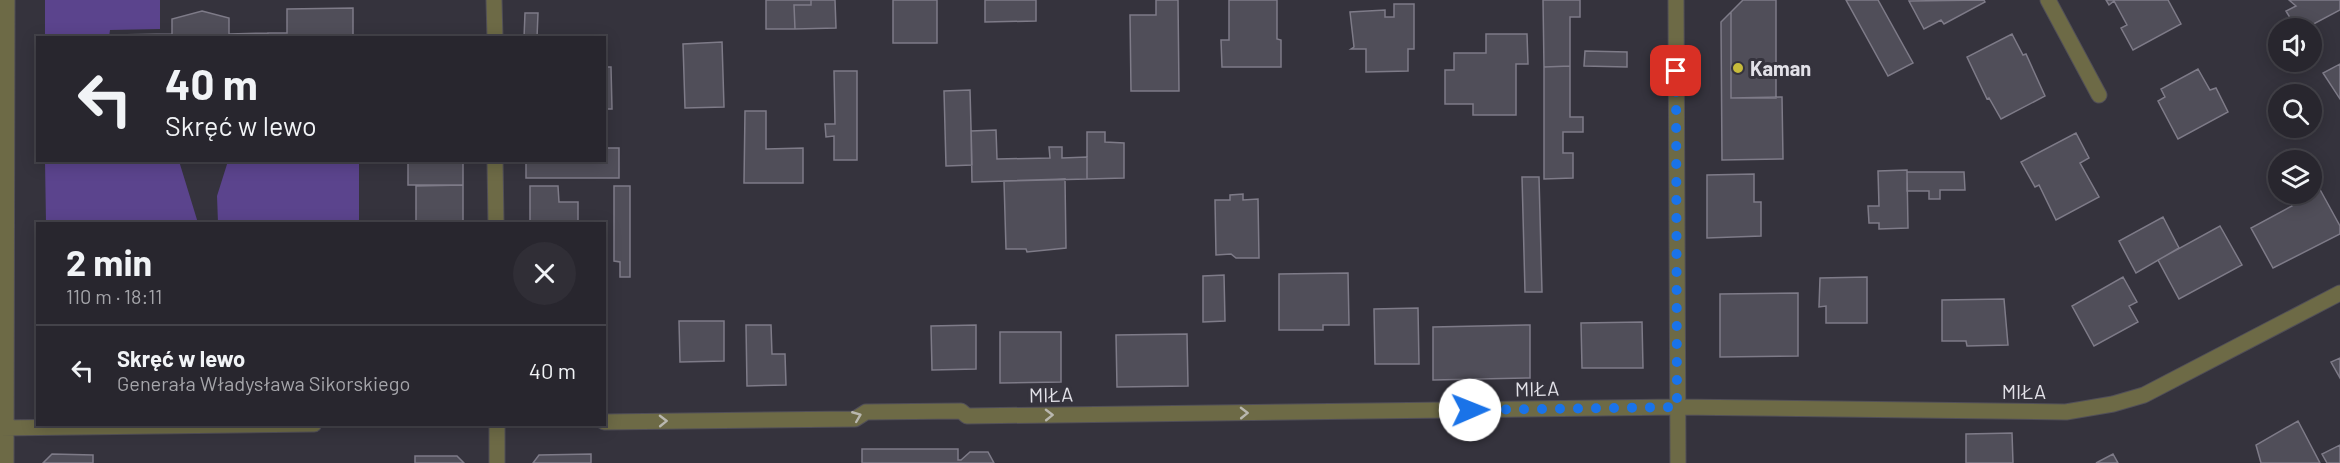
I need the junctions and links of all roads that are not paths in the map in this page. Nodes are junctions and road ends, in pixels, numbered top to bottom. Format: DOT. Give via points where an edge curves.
graph roads {
  1 [pos="7,0"];
  2 [pos="495,0"];
  3 [pos="1676,0"];
  4 [pos="2048,0"];
  5 [pos="495,36"];
  6 [pos="2099,96"];
  7 [pos="495,162"];
  8 [pos="496,222"];
  9 [pos="2340,293"];
  10 [pos="1677,407"];
  11 [pos="606,422"];
  12 [pos="204,426"];
  13 [pos="497,426"];
  14 [pos="3,428"];
  15 [pos="6,463"];
  16 [pos="497,463"];
  17 [pos="1678,463"];
  1 -- 14 [label="street"];
  2 -- 5 [label="street"];
  3 -- 10 [label="street"];
  4 -- 6 [label="street"];
  7 -- 8 [label="street"];
  9 -- 10 [label="street, MIŁA" via="2144,395 2093,409 2023,413"];
  11 -- 10 [label="street, MIŁA, one-way" via="855,419 866,412 961,411 967,416"];
  10 -- 17 [label="street"];
  12 -- 14 [label="street"];
  13 -- 16 [label="street"];
  14 -- 15 [label="street"];
}
